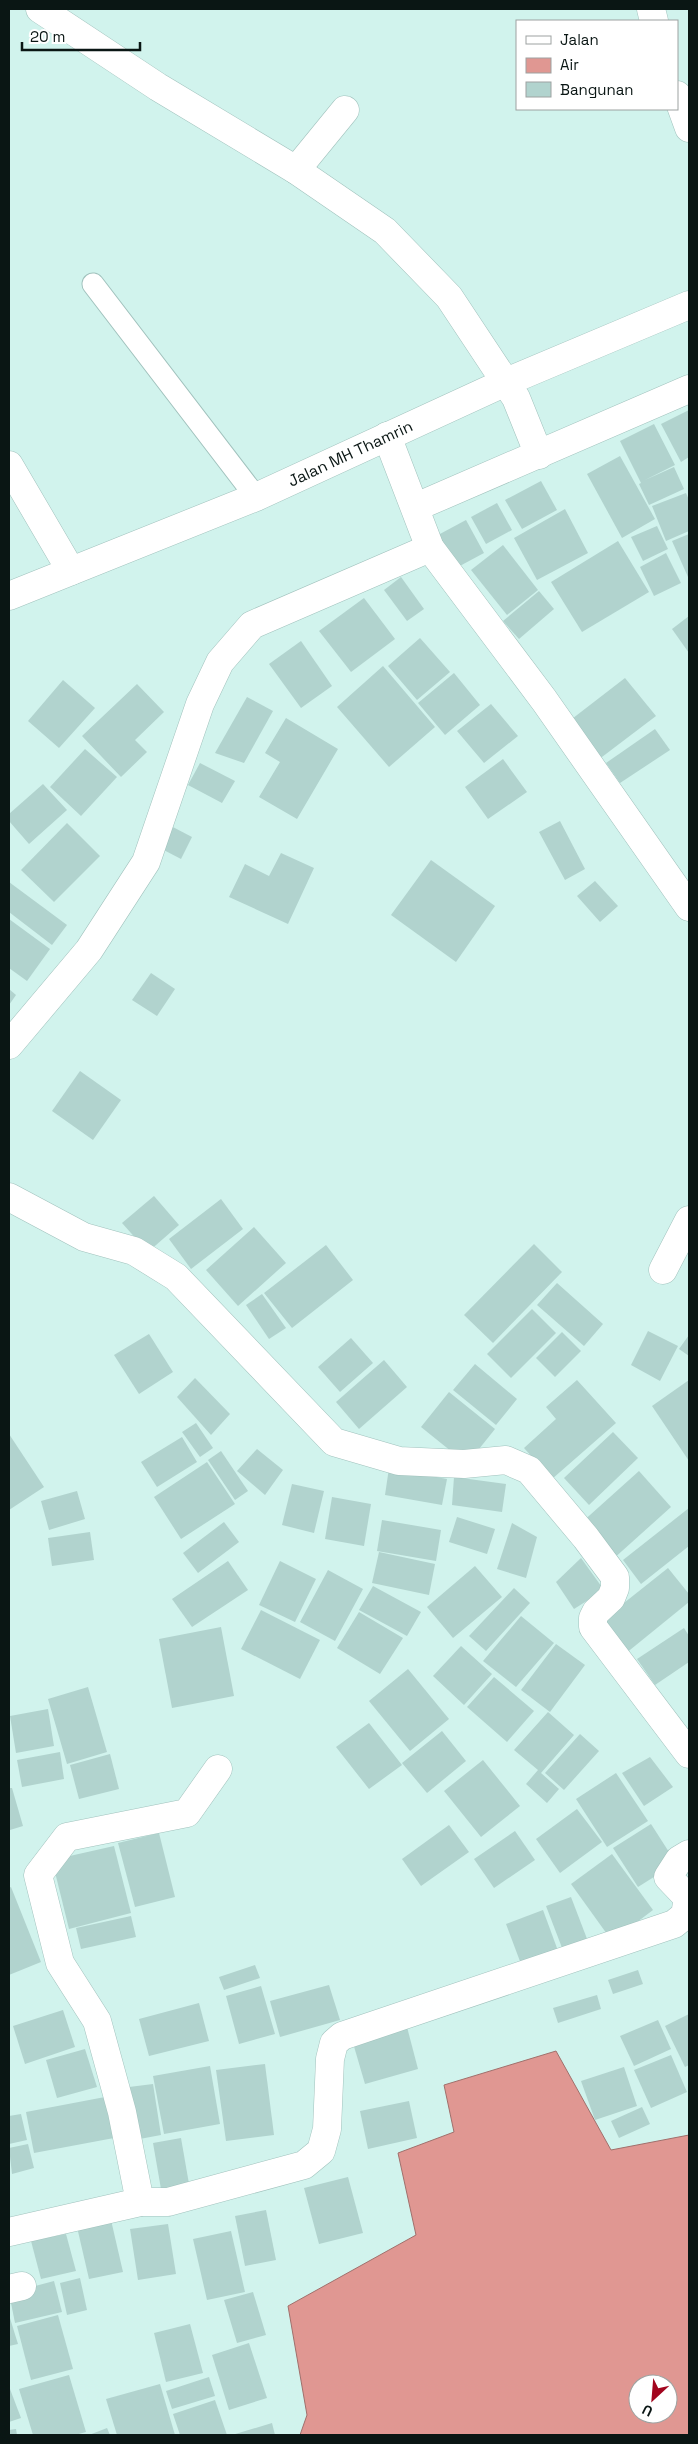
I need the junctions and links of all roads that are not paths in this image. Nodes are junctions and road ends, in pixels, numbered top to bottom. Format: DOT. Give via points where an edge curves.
graph roads {
  1 [pos="40,9"];
  2 [pos="678,98"];
  3 [pos="345,110"];
  4 [pos="689,128"];
  5 [pos="296,170"];
  6 [pos="93,284"];
  7 [pos="689,304"];
  8 [pos="689,389"];
  9 [pos="511,390"];
  10 [pos="387,436"];
  11 [pos="535,447"];
  12 [pos="9,465"];
  13 [pos="256,497"];
  14 [pos="413,502"];
  15 [pos="430,548"];
  16 [pos="71,571"];
  17 [pos="9,596"];
  18 [pos="689,907"];
  19 [pos="9,1046"];
  20 [pos="9,1197"];
  21 [pos="689,1220"];
  22 [pos="663,1270"];
  23 [pos="689,1754"];
  24 [pos="218,1769"];
  25 [pos="689,1854"];
  26 [pos="140,2202"];
  27 [pos="9,2232"];
  1 -- 5 [label="street" via="158,87"];
  2 -- 4 [label="street"];
  3 -- 5 [label="street"];
  5 -- 9 [label="street" via="385,231 449,297"];
  6 -- 13 [label="lane"];
  7 -- 9 [label="street, Jalan MH Thamrin"];
  8 -- 11 [label="street"];
  9 -- 10 [label="street, Jalan MH Thamrin"];
  9 -- 11 [label="street"];
  10 -- 13 [label="street, Jalan MH Thamrin"];
  10 -- 14 [label="street"];
  11 -- 14 [label="street"];
  12 -- 16 [label="street"];
  13 -- 16 [label="street, Jalan MH Thamrin"];
  14 -- 15 [label="street"];
  15 -- 18 [label="street" via="544,700"];
  15 -- 19 [label="street" via="252,625 220,662 200,704 146,862 89,950"];
  16 -- 17 [label="street, Jalan MH Thamrin"];
  20 -- 23 [label="street" via="84,1237 134,1251 176,1277 334,1442 399,1461 464,1464 506,1460 529,1470 615,1577 611,1598 596,1612 594,1626"];
  21 -- 22 [label="street"];
  24 -- 26 [label="street" via="187,1813 67,1837 38,1875 60,1963 97,2021 122,2112"];
  25 -- 26 [label="street" via="679,1860 668,1877 688,1898 686,1914 674,1924 342,2036 334,2043 330,2059 327,2128 321,2151 304,2165 168,2202"];
  26 -- 27 [label="street"];
}
